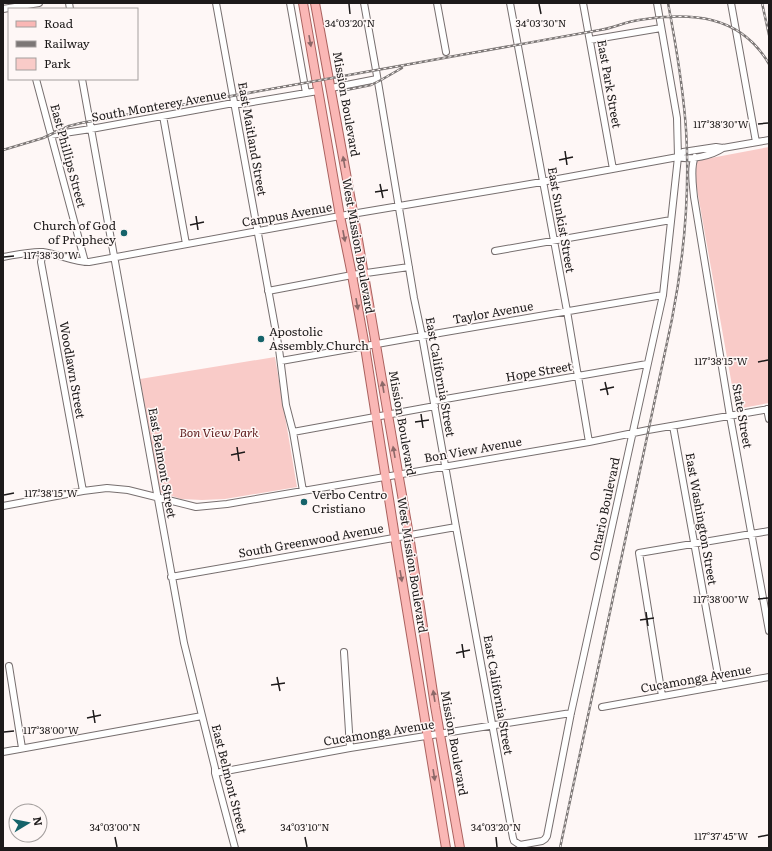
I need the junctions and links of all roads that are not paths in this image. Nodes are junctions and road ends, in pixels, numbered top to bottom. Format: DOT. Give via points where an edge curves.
graph roads {
  1 [pos="39,3"];
  2 [pos="216,3"];
  3 [pos="290,3"];
  4 [pos="303,3"];
  5 [pos="316,3"];
  6 [pos="364,3"];
  7 [pos="437,3"];
  8 [pos="510,3"];
  9 [pos="584,3"];
  10 [pos="657,3"];
  11 [pos="730,3"];
  12 [pos="17,6"];
  13 [pos="3,8"];
  14 [pos="661,28"];
  15 [pos="590,40"];
  16 [pos="446,52"];
  17 [pos="378,79"];
  18 [pos="36,80"];
  19 [pos="82,80"];
  20 [pos="331,88"];
  21 [pos="318,91"];
  22 [pos="306,93"];
  23 [pos="234,104"];
  24 [pos="163,116"];
  25 [pos="91,130"];
  26 [pos="51,135"];
  27 [pos="769,140"];
  28 [pos="756,142"];
  29 [pos="723,148"];
  30 [pos="678,157"];
  31 [pos="695,157"];
  32 [pos="612,169"];
  33 [pos="543,182"];
  34 [pos="398,206"];
  35 [pos="353,214"];
  36 [pos="340,216"];
  37 [pos="670,220"];
  38 [pos="258,232"];
  39 [pos="554,240"];
  40 [pos="186,244"];
  41 [pos="495,251"];
  42 [pos="43,252"];
  43 [pos="3,257"];
  44 [pos="114,257"];
  45 [pos="85,262"];
  46 [pos="409,267"];
  47 [pos="364,273"];
  48 [pos="352,275"];
  49 [pos="268,291"];
  50 [pos="663,295"];
  51 [pos="567,312"];
  52 [pos="422,336"];
  53 [pos="376,345"];
  54 [pos="364,347"];
  55 [pos="281,362"];
  56 [pos="647,364"];
  57 [pos="577,376"];
  58 [pos="434,403"];
  59 [pos="768,409"];
  60 [pos="388,415"];
  61 [pos="730,416"];
  62 [pos="376,418"];
  63 [pos="769,419"];
  64 [pos="673,426"];
  65 [pos="293,432"];
  66 [pos="633,434"];
  67 [pos="589,442"];
  68 [pos="445,466"];
  69 [pos="398,474"];
  70 [pos="385,477"];
  71 [pos="84,491"];
  72 [pos="303,491"];
  73 [pos="157,497"];
  74 [pos="3,506"];
  75 [pos="456,527"];
  76 [pos="769,531"];
  77 [pos="752,534"];
  78 [pos="409,535"];
  79 [pos="395,537"];
  80 [pos="694,544"];
  81 [pos="171,576"];
  82 [pos="769,631"];
  83 [pos="344,652"];
  84 [pos="9,666"];
  85 [pos="769,677"];
  86 [pos="720,686"];
  87 [pos="662,696"];
  88 [pos="602,707"];
  89 [pos="571,713"];
  90 [pos="202,716"];
  91 [pos="492,726"];
  92 [pos="440,735"];
  93 [pos="428,737"];
  94 [pos="22,748"];
  95 [pos="350,748"];
  96 [pos="3,752"];
  97 [pos="215,773"];
  98 [pos="520,845"];
  99 [pos="235,848"];
  100 [pos="446,848"];
  101 [pos="460,848"];
  1 -- 12 [label="street"];
  2 -- 23 [label="street, East Maitland Street"];
  3 -- 22 [label="street"];
  4 -- 21 [label="main road, West Mission Boulevard, one-way"];
  5 -- 20 [label="main road, Mission Boulevard"];
  6 -- 17 [label="street, East California Street"];
  7 -- 16 [label="street"];
  8 -- 33 [label="street, East Sunkist Street"];
  9 -- 15 [label="street, East Park Street"];
  10 -- 14 [label="street, Ontario Boulevard"];
  11 -- 28 [label="street"];
  12 -- 13 [label="street"];
  14 -- 15 [label="street"];
  14 -- 30 [label="street, Ontario Boulevard" via="677,118"];
  15 -- 32 [label="street, East Park Street"];
  17 -- 20 [label="street"];
  17 -- 34 [label="street, East California Street"];
  18 -- 26 [label="street, East Phillips Street"];
  19 -- 25 [label="street, East Belmont Street"];
  35 -- 20 [label="main road, Mission Boulevard, one-way"];
  21 -- 22 [label="street, South Monterey Avenue"];
  21 -- 36 [label="main road, West Mission Boulevard"];
  22 -- 23 [label="street, South Monterey Avenue"];
  23 -- 24 [label="street, South Monterey Avenue"];
  23 -- 38 [label="street, East Maitland Street"];
  24 -- 25 [label="street, South Monterey Avenue"];
  24 -- 40 [label="street"];
  25 -- 26 [label="street, South Monterey Avenue"];
  25 -- 44 [label="street, East Belmont Street"];
  26 -- 45 [label="street, East Phillips Street"];
  27 -- 28 [label="street, Campus Avenue"];
  28 -- 29 [label="street, Campus Avenue"];
  29 -- 30 [label="street, Campus Avenue" via="683,152"];
  29 -- 31 [label="street, Campus Avenue"];
  30 -- 31 [label="street, Campus Avenue"];
  30 -- 32 [label="street, Campus Avenue"];
  30 -- 37 [label="street, Ontario Boulevard"];
  31 -- 61 [label="street, State Street" via="692,176 694,197"];
  32 -- 33 [label="street, Campus Avenue"];
  33 -- 34 [label="street, Campus Avenue"];
  33 -- 39 [label="street, East Sunkist Street"];
  34 -- 35 [label="street, Campus Avenue"];
  34 -- 46 [label="street, East California Street"];
  35 -- 36 [label="street, Campus Avenue"];
  35 -- 47 [label="main road, Mission Boulevard"];
  36 -- 38 [label="street, Campus Avenue"];
  36 -- 48 [label="main road, West Mission Boulevard, one-way"];
  37 -- 39 [label="street"];
  37 -- 50 [label="street, Ontario Boulevard"];
  38 -- 40 [label="street, Campus Avenue"];
  38 -- 49 [label="street, East Maitland Street"];
  39 -- 41 [label="street"];
  39 -- 51 [label="street, East Sunkist Street"];
  40 -- 44 [label="street, Campus Avenue"];
  42 -- 43 [label="street, Campus Avenue"];
  42 -- 45 [label="street, Campus Avenue"];
  42 -- 71 [label="street, Woodlawn Street" via="41,262"];
  44 -- 45 [label="street, Campus Avenue"];
  44 -- 73 [label="street, East Belmont Street"];
  46 -- 47 [label="street"];
  46 -- 52 [label="street, East California Street"];
  47 -- 48 [label="street"];
  47 -- 53 [label="main road, Mission Boulevard"];
  48 -- 49 [label="street"];
  48 -- 54 [label="main road, West Mission Boulevard, one-way"];
  49 -- 55 [label="street, East Maitland Street"];
  50 -- 51 [label="street, Taylor Avenue"];
  50 -- 56 [label="street, Ontario Boulevard"];
  51 -- 52 [label="street, Taylor Avenue"];
  51 -- 57 [label="street, East Sunkist Street"];
  52 -- 53 [label="street, Taylor Avenue"];
  52 -- 58 [label="street, East California Street"];
  53 -- 54 [label="street, Taylor Avenue"];
  60 -- 53 [label="main road, Mission Boulevard, one-way"];
  54 -- 55 [label="street, Taylor Avenue"];
  54 -- 62 [label="main road, West Mission Boulevard"];
  55 -- 65 [label="street, East Maitland Street" via="286,404"];
  56 -- 57 [label="street, Hope Street"];
  56 -- 66 [label="street, Ontario Boulevard"];
  57 -- 58 [label="street, Hope Street"];
  57 -- 67 [label="street, East Sunkist Street"];
  58 -- 60 [label="street, Hope Street"];
  58 -- 68 [label="street, East California Street"];
  59 -- 61 [label="street, Bon View Avenue"];
  59 -- 63 [label="street"];
  60 -- 62 [label="street, Hope Street"];
  69 -- 60 [label="main road, Mission Boulevard, one-way"];
  61 -- 64 [label="street, Bon View Avenue"];
  61 -- 77 [label="street, State Street"];
  62 -- 65 [label="street, Hope Street"];
  62 -- 70 [label="main road, West Mission Boulevard"];
  64 -- 66 [label="street, Bon View Avenue"];
  64 -- 80 [label="street, East Washington Street"];
  65 -- 72 [label="street, East Maitland Street"];
  66 -- 67 [label="street, Bon View Avenue"];
  66 -- 89 [label="street, Ontario Boulevard"];
  67 -- 68 [label="street, Bon View Avenue"];
  68 -- 69 [label="street, Bon View Avenue"];
  68 -- 75 [label="street, East California Street"];
  69 -- 70 [label="street, Bon View Avenue"];
  69 -- 78 [label="main road, Mission Boulevard"];
  70 -- 72 [label="street, Bon View Avenue"];
  70 -- 79 [label="main road, West Mission Boulevard"];
  71 -- 73 [label="street, Bon View Avenue" via="107,488"];
  71 -- 74 [label="street, Bon View Avenue"];
  72 -- 73 [label="street, Bon View Avenue" via="196,507"];
  73 -- 81 [label="street, East Belmont Street"];
  75 -- 78 [label="street, South Greenwood Avenue"];
  75 -- 91 [label="street, East California Street"];
  76 -- 77 [label="street"];
  77 -- 80 [label="street"];
  77 -- 82 [label="street, State Street"];
  78 -- 79 [label="street, South Greenwood Avenue"];
  92 -- 78 [label="main road, Mission Boulevard, one-way"];
  79 -- 81 [label="street, South Greenwood Avenue"];
  79 -- 93 [label="main road, West Mission Boulevard, one-way"];
  80 -- 86 [label="street, East Washington Street"];
  80 -- 87 [label="street" via="639,553"];
  81 -- 90 [label="street, East Belmont Street" via="184,648"];
  83 -- 95 [label="street"];
  84 -- 94 [label="street"];
  85 -- 86 [label="street, Cucamonga Avenue"];
  86 -- 87 [label="street, Cucamonga Avenue"];
  87 -- 88 [label="street, Cucamonga Avenue"];
  89 -- 91 [label="street, Cucamonga Avenue"];
  89 -- 98 [label="street, Ontario Boulevard" via="547,836 545,839"];
  90 -- 94 [label="street"];
  90 -- 97 [label="street, East Belmont Street"];
  91 -- 92 [label="street, Cucamonga Avenue"];
  91 -- 98 [label="street, East California Street" via="513,838"];
  92 -- 93 [label="street, Cucamonga Avenue"];
  92 -- 101 [label="main road, Mission Boulevard"];
  93 -- 95 [label="street, Cucamonga Avenue"];
  93 -- 100 [label="main road, West Mission Boulevard, one-way"];
  94 -- 96 [label="street"];
  95 -- 97 [label="street, Cucamonga Avenue"];
  97 -- 99 [label="street, East Belmont Street"];
}
